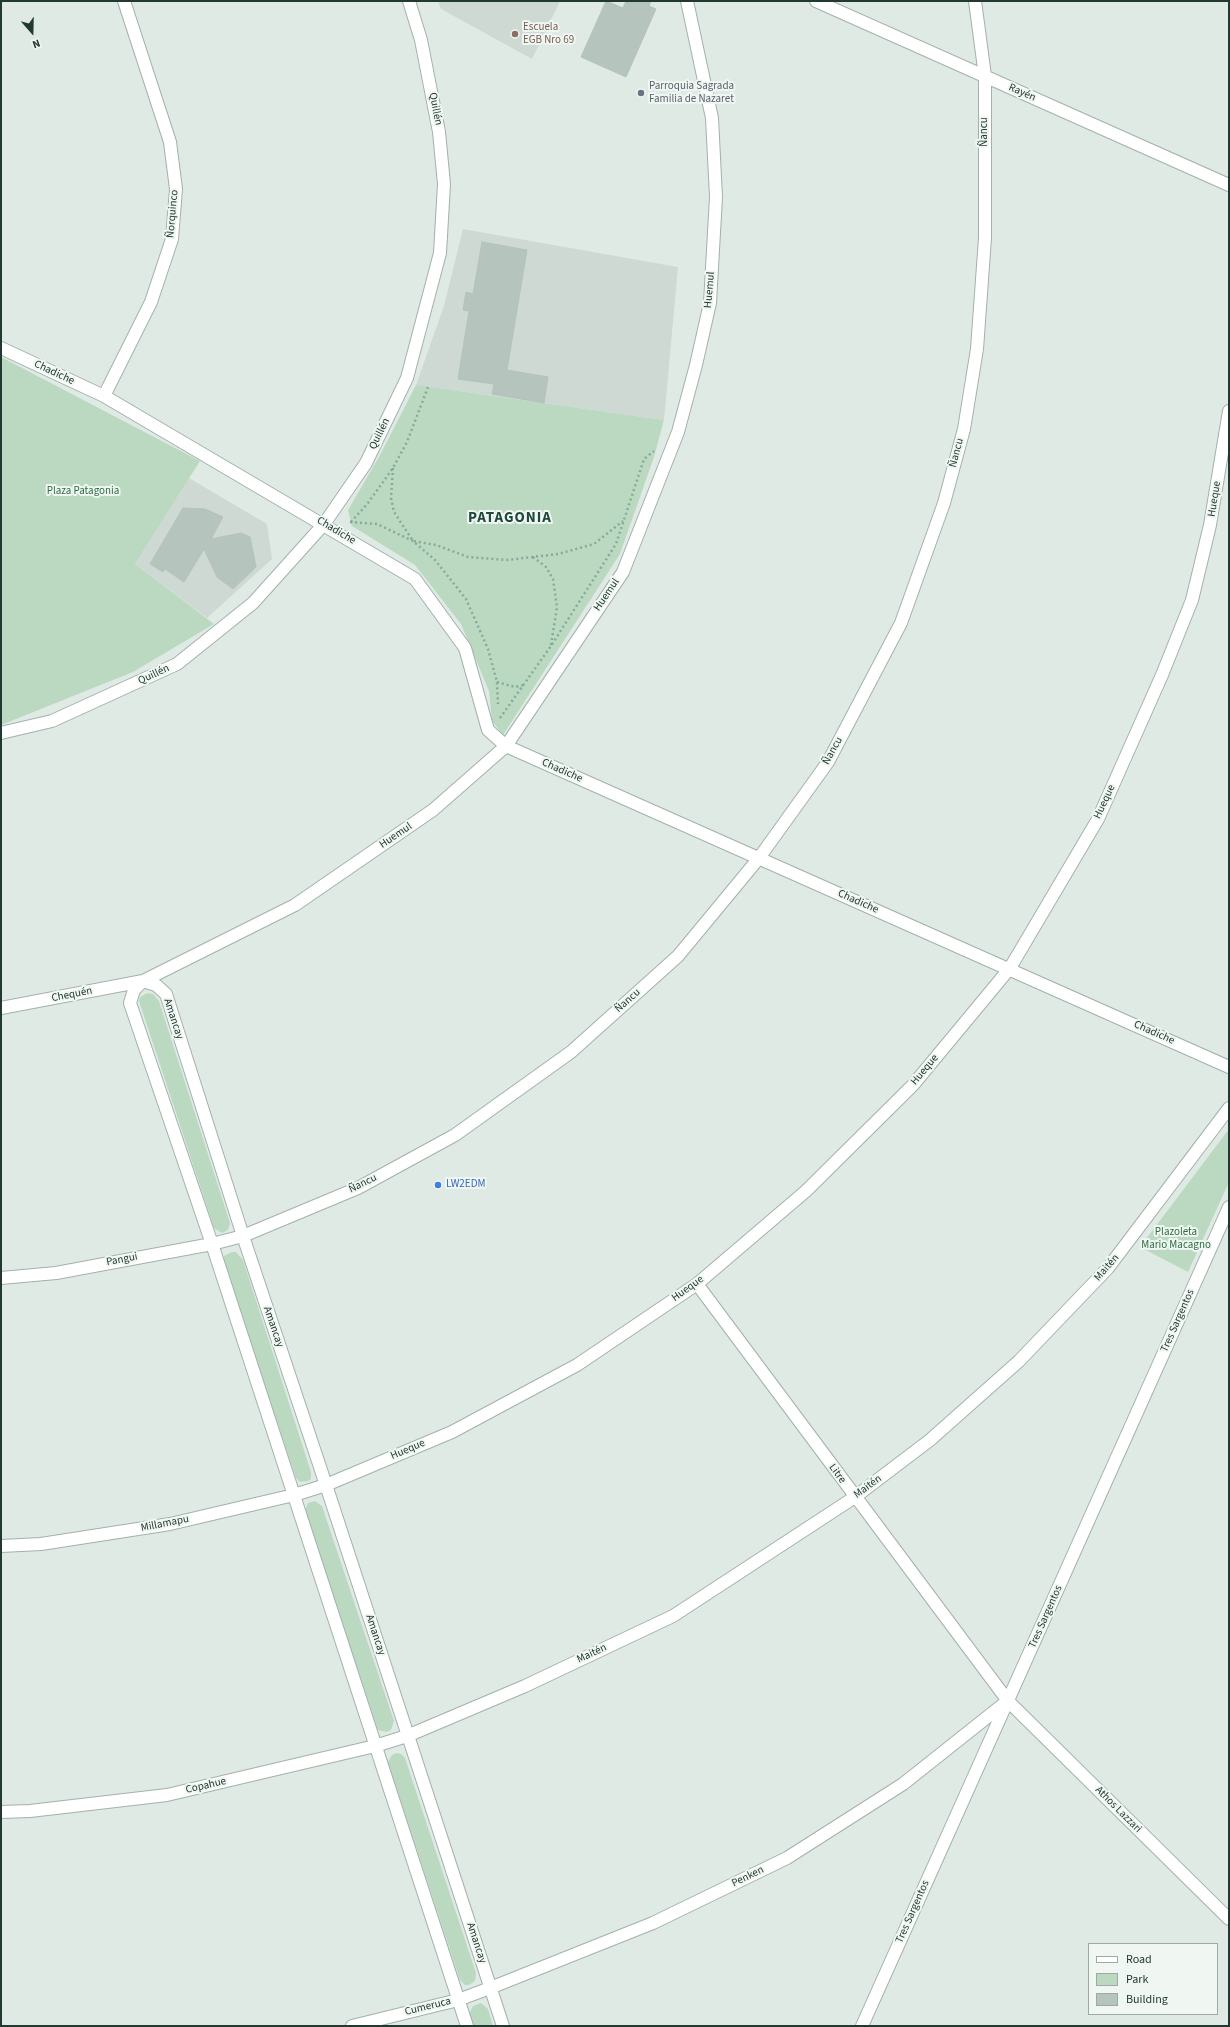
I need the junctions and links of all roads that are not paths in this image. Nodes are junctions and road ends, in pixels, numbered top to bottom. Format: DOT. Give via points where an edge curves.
graph roads {
  1 [pos="124,1"];
  2 [pos="409,1"];
  3 [pos="687,1"];
  4 [pos="816,1"];
  5 [pos="975,1"];
  6 [pos="984,76"];
  7 [pos="1229,185"];
  8 [pos="1,348"];
  9 [pos="104,396"];
  10 [pos="1229,411"];
  11 [pos="324,524"];
  12 [pos="1,733"];
  13 [pos="506,746"];
  14 [pos="759,858"];
  15 [pos="1010,968"];
  16 [pos="143,981"];
  17 [pos="1,1008"];
  18 [pos="1229,1067"];
  19 [pos="1229,1108"];
  20 [pos="1229,1208"];
  21 [pos="243,1236"];
  22 [pos="212,1244"];
  23 [pos="1,1278"];
  24 [pos="697,1284"];
  25 [pos="326,1485"];
  26 [pos="294,1495"];
  27 [pos="855,1497"];
  28 [pos="1,1546"];
  29 [pos="1008,1702"];
  30 [pos="407,1736"];
  31 [pos="375,1746"];
  32 [pos="1,1812"];
  33 [pos="1229,1919"];
  34 [pos="490,1988"];
  35 [pos="458,2000"];
  36 [pos="352,2026"];
  37 [pos="467,2026"];
  38 [pos="503,2026"];
  39 [pos="862,2026"];
  1 -- 9 [label="street, Ñorquinco" via="170,142 176,189 172,239 151,302"];
  2 -- 11 [label="street, Quillén" via="421,40 439,132 444,184 440,253 407,378 366,463"];
  3 -- 13 [label="street, Huemul" via="712,118 716,197 710,303 696,366 678,432 623,572"];
  4 -- 6 [label="street, Rayén"];
  5 -- 6 [label="street, Ñancu"];
  6 -- 7 [label="street, Rayén"];
  6 -- 14 [label="street, Ñancu" via="985,238 977,349 964,429 944,503 901,623 828,762"];
  8 -- 9 [label="street, Chadiche"];
  9 -- 11 [label="street, Chadiche"];
  10 -- 15 [label="street, Hueque" via="1210,525 1192,600 1162,675 1098,819"];
  11 -- 12 [label="street, Quillén" via="253,603 177,664 52,721"];
  11 -- 13 [label="street, Chadiche" via="415,578 465,648 488,730"];
  13 -- 14 [label="street, Chadiche"];
  13 -- 16 [label="street, Huemul" via="433,810 295,905"];
  14 -- 15 [label="street, Chadiche"];
  14 -- 21 [label="street, Ñancu" via="678,956 571,1052 455,1135 358,1188"];
  15 -- 18 [label="street, Chadiche"];
  15 -- 24 [label="street, Hueque" via="913,1085 806,1191"];
  16 -- 17 [label="street, Chequén"];
  16 -- 21 [label="street, Amancay" via="156,985 166,994"];
  16 -- 22 [label="street" via="134,990 130,1003"];
  19 -- 27 [label="street, Maitén" via="1108,1268 1077,1301 1019,1361 930,1440"];
  20 -- 29 [label="street, Tres Sargentos"];
  21 -- 22 [label="street, Pangui"];
  21 -- 25 [label="street, Amancay"];
  22 -- 23 [label="street, Pangui" via="56,1273"];
  22 -- 26 [label="street"];
  24 -- 25 [label="street, Hueque" via="577,1365 452,1432"];
  24 -- 27 [label="street, Litre"];
  25 -- 26 [label="street, Millamapu"];
  25 -- 30 [label="street, Amancay"];
  26 -- 28 [label="street, Millamapu" via="170,1524 41,1544"];
  26 -- 31 [label="street"];
  27 -- 29 [label="street, Litre"];
  27 -- 30 [label="street, Maitén" via="673,1616 525,1686"];
  29 -- 33 [label="street, Athos Lazzari"];
  29 -- 34 [label="street, Penken" via="903,1784 787,1858 653,1923"];
  29 -- 39 [label="street, Tres Sargentos"];
  30 -- 31 [label="street, Copahue"];
  30 -- 34 [label="street, Amancay"];
  31 -- 32 [label="street, Copahue" via="168,1795"];
  31 -- 35 [label="street"];
  34 -- 35 [label="street, Penken"];
  34 -- 38 [label="street, Amancay"];
  35 -- 36 [label="street, Cumeruca"];
  35 -- 37 [label="street"];
}
